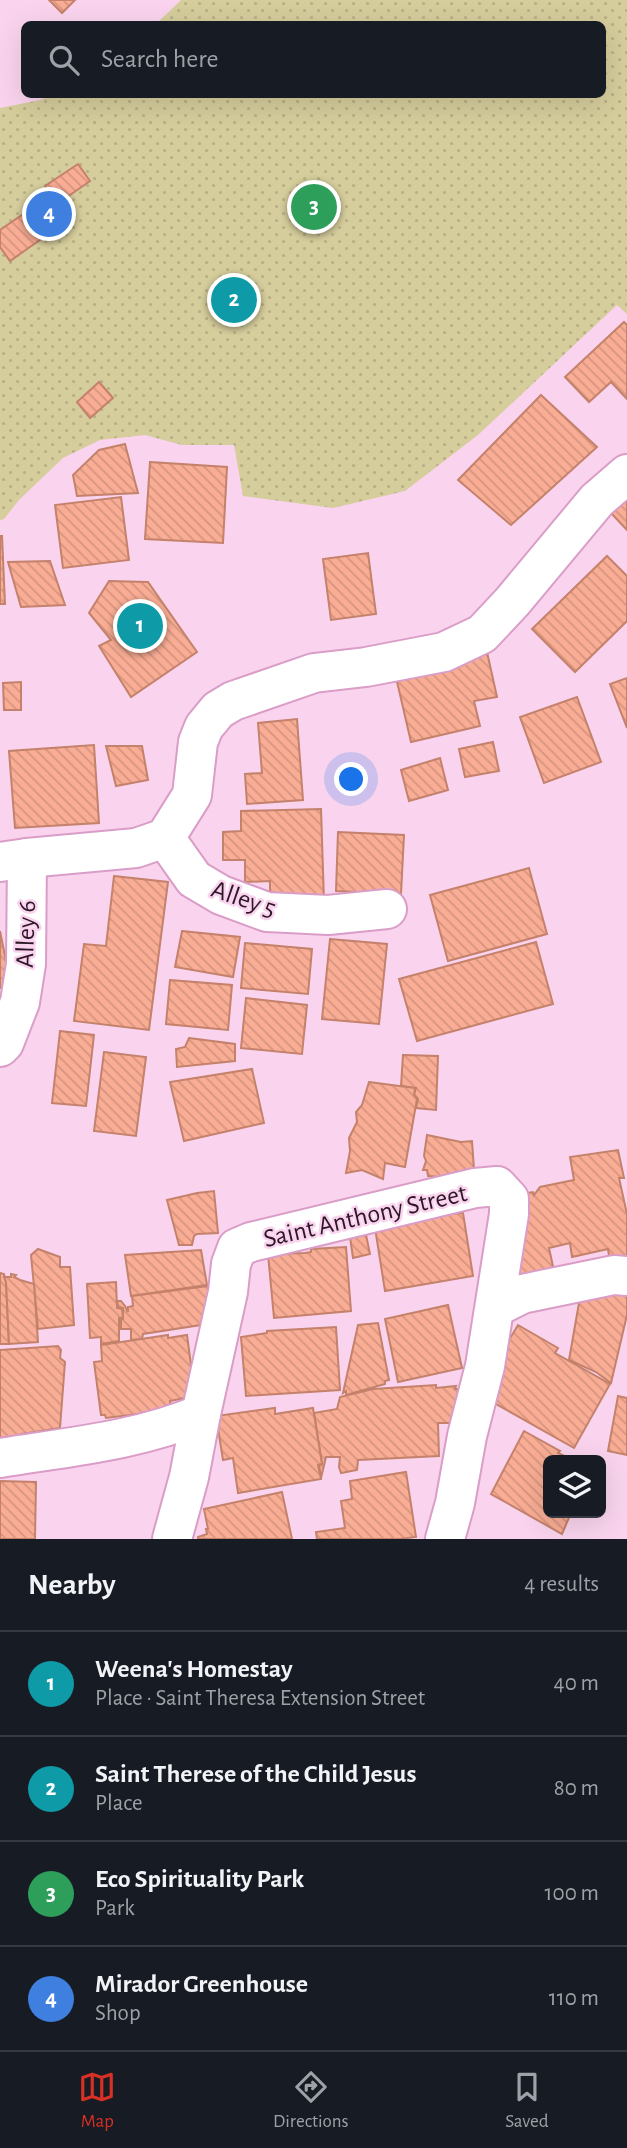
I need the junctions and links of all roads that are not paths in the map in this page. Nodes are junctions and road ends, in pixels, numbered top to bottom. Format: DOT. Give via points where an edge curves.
graph roads {
  1 [pos="627,474"];
  2 [pos="165,838"];
  3 [pos="13,860"];
  4 [pos="387,909"];
  5 [pos="0,1047"];
  6 [pos="627,1276"];
  7 [pos="496,1307"];
  8 [pos="201,1414"];
  9 [pos="0,1458"];
  10 [pos="172,1539"];
  11 [pos="445,1539"];
  1 -- 2 [label="street" via="597,500 482,634 444,652 314,673 218,710 198,741 192,795"];
  2 -- 3 [label="street" via="136,848"];
  2 -- 4 [label="street, Alley 5" via="194,879 267,912 328,915"];
  3 -- 5 [label="street, Alley 6" via="26,964 20,1002"];
  6 -- 7 [label="street" via="522,1294"];
  7 -- 8 [label="street, Saint Anthony Street" via="509,1214 509,1199 498,1186 251,1242 237,1248 231,1264"];
  7 -- 11 [label="street, Saint Anthony Street"];
  8 -- 9 [label="street" via="143,1434"];
  8 -- 10 [label="street, Saint Anthony Street"];
}
